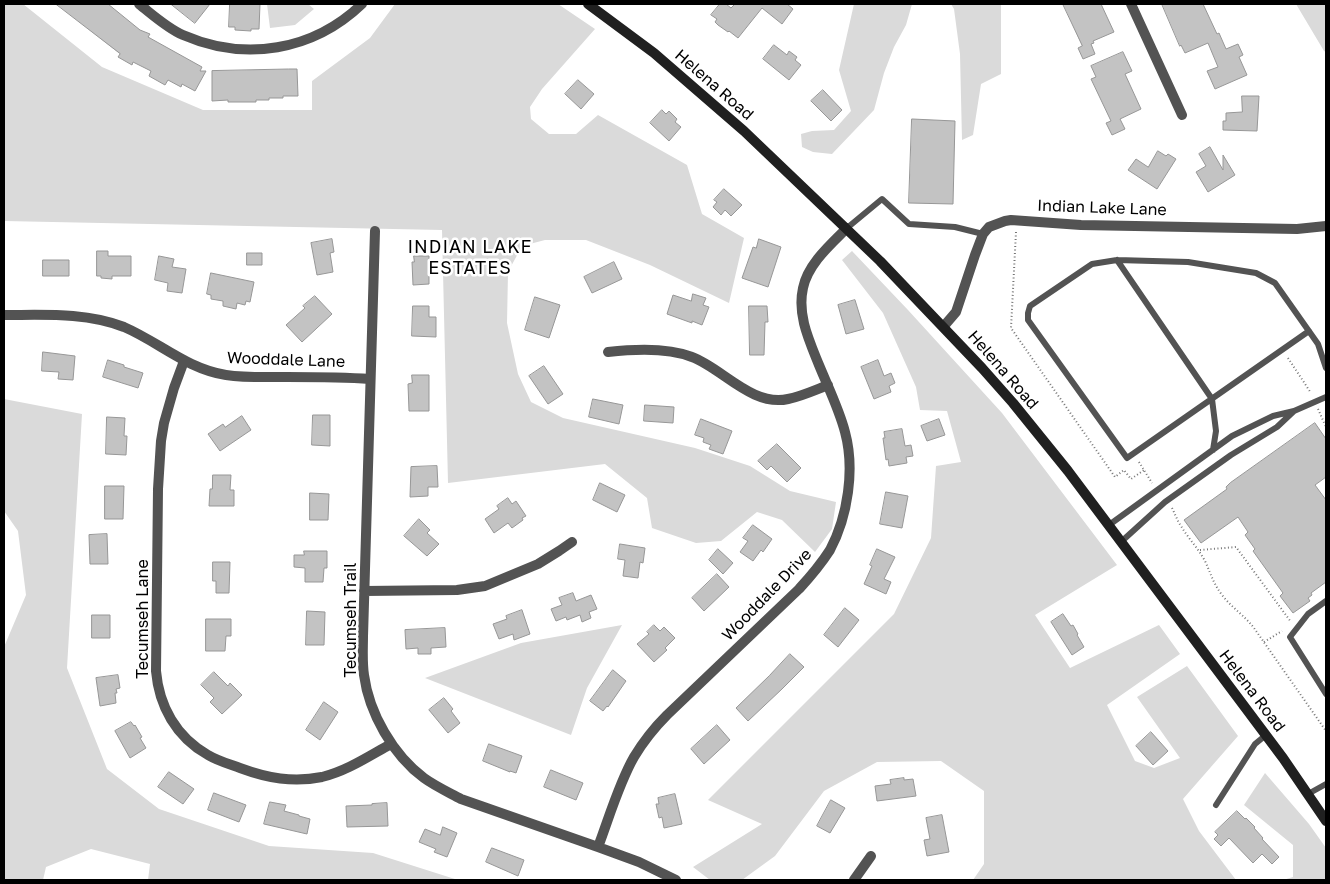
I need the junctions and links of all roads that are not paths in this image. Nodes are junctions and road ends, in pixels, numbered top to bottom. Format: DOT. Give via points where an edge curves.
graph roads {
  1 [pos="139,4"];
  2 [pos="362,4"];
  3 [pos="588,4"];
  4 [pos="1131,4"];
  5 [pos="1182,115"];
  6 [pos="1326,226"];
  7 [pos="847,228"];
  8 [pos="374,231"];
  9 [pos="983,234"];
  10 [pos="1117,260"];
  11 [pos="4,315"];
  12 [pos="944,326"];
  13 [pos="1309,331"];
  14 [pos="608,352"];
  15 [pos="184,361"];
  16 [pos="1326,368"];
  17 [pos="370,378"];
  18 [pos="828,385"];
  19 [pos="1326,397"];
  20 [pos="1212,399"];
  21 [pos="1294,411"];
  22 [pos="1213,450"];
  23 [pos="1109,525"];
  24 [pos="572,542"];
  25 [pos="1122,542"];
  26 [pos="364,591"];
  27 [pos="1326,601"];
  28 [pos="1326,694"];
  29 [pos="1266,735"];
  30 [pos="391,744"];
  31 [pos="1326,784"];
  32 [pos="1308,794"];
  33 [pos="1216,805"];
  34 [pos="1326,821"];
  35 [pos="598,847"];
  36 [pos="871,856"];
  37 [pos="676,880"];
  38 [pos="854,880"];
  1 -- 2 [label="street" via="182,34 213,45 254,50 303,41 338,23"];
  3 -- 7 [label="main road, Helena Road" via="654,53 717,107"];
  4 -- 5 [label="street"];
  6 -- 9 [label="street, Indian Lake Lane" via="1297,229 1081,226 1011,220 994,224"];
  7 -- 9 [label="lane" via="882,199 909,224"];
  7 -- 12 [label="main road, Helena Road"];
  7 -- 18 [label="street, Wooddale Drive" via="811,268 801,300 803,323"];
  8 -- 17 [label="street, Tecumseh Trail"];
  9 -- 12 [label="street" via="956,312"];
  10 -- 13 [label="lane" via="1188,262 1256,274 1275,283"];
  10 -- 20 [label="lane"];
  10 -- 20 [label="lane" via="1092,264 1030,306 1028,320 1127,458"];
  11 -- 15 [label="street, Wooddale Lane" via="92,318 122,326"];
  12 -- 23 [label="main road, Helena Road" via="1013,403"];
  13 -- 16 [label="lane" via="1318,344"];
  13 -- 20 [label="lane"];
  14 -- 18 [label="street" via="636,349 688,355 747,391 773,400 786,400"];
  15 -- 17 [label="street, Wooddale Lane" via="226,375"];
  15 -- 30 [label="street, Tecumseh Lane" via="164,423 158,489 156,671 157,686 170,718 186,739 209,756 271,778 286,780 340,771"];
  17 -- 26 [label="street, Tecumseh Trail"];
  18 -- 35 [label="street, Wooddale Drive" via="845,433 850,465 843,515 830,548 813,574 648,736 623,781"];
  19 -- 21 [label="lane"];
  20 -- 22 [label="lane" via="1216,431"];
  21 -- 22 [label="lane" via="1273,416 1232,436"];
  21 -- 25 [label="lane" via="1277,427 1165,502"];
  22 -- 23 [label="lane"];
  23 -- 25 [label="main road, Helena Road"];
  24 -- 26 [label="street" via="538,564 485,586 457,590"];
  25 -- 29 [label="main road, Helena Road"];
  26 -- 30 [label="street, Tecumseh Trail" via="367,691"];
  27 -- 28 [label="lane" via="1308,614 1290,637"];
  29 -- 32 [label="main road, Helena Road"];
  29 -- 33 [label="lane" via="1255,744"];
  30 -- 35 [label="street, Tecumseh Trail" via="424,778 461,799"];
  31 -- 32 [label="lane"];
  32 -- 34 [label="main road, Helena Road"];
  35 -- 37 [label="street, Tecumseh Trail"];
  36 -- 38 [label="street"];
}
